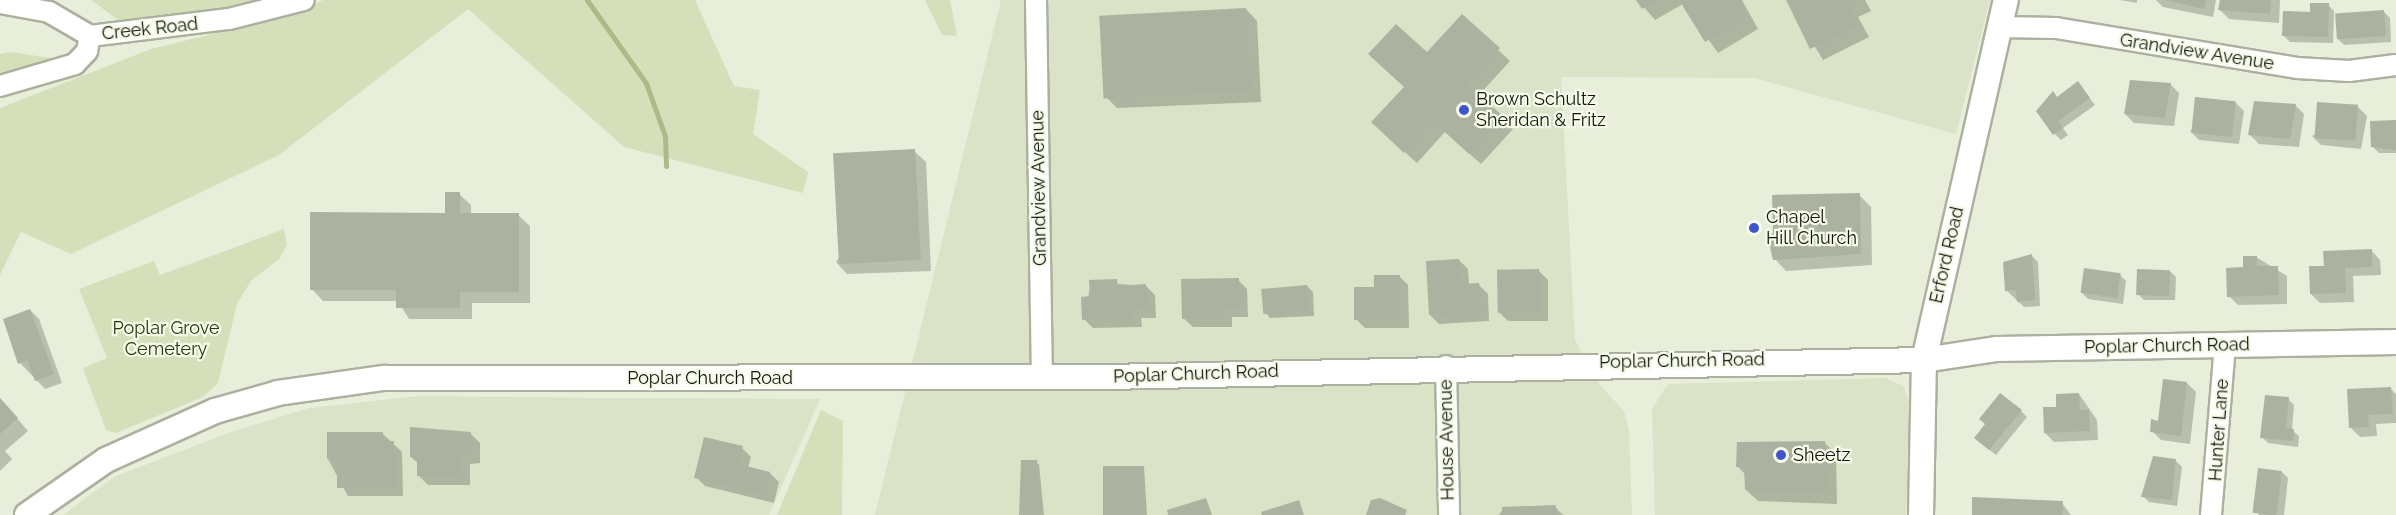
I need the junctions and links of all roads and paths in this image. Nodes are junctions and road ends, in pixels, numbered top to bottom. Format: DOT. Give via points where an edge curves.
graph roads {
  1 [pos="304,0"];
  2 [pos="1036,0"];
  3 [pos="2006,0"];
  4 [pos="0,3"];
  5 [pos="1999,27"];
  6 [pos="90,36"];
  7 [pos="2396,65"];
  8 [pos="0,86"];
  9 [pos="2396,342"];
  10 [pos="2225,345"];
  11 [pos="1924,360"];
  12 [pos="1446,366"];
  13 [pos="1042,377"];
  14 [pos="27,515"];
  15 [pos="1449,515"];
  16 [pos="1921,515"];
  17 [pos="2211,515"];
  1 -- 6 [label="street, Creek Road" via="230,19"];
  2 -- 13 [label="street, Grandview Avenue"];
  3 -- 5 [label="street, Erford Road"];
  4 -- 6 [label="street, Creek Road" via="49,12"];
  5 -- 7 [label="street, Grandview Avenue" via="2056,28 2297,68 2349,71"];
  5 -- 11 [label="street, Erford Road"];
  6 -- 8 [label="street" via="87,51 75,64"];
  9 -- 10 [label="street, Poplar Church Road"];
  10 -- 11 [label="street, Poplar Church Road" via="1997,349"];
  10 -- 17 [label="street, Hunter Lane"];
  11 -- 12 [label="street, Poplar Church Road"];
  11 -- 16 [label="street, Erford Road"];
  12 -- 13 [label="street, Poplar Church Road"];
  12 -- 15 [label="street, House Avenue"];
  13 -- 14 [label="street, Poplar Church Road" via="437,376 332,383 215,411 151,437 106,460"];
}
